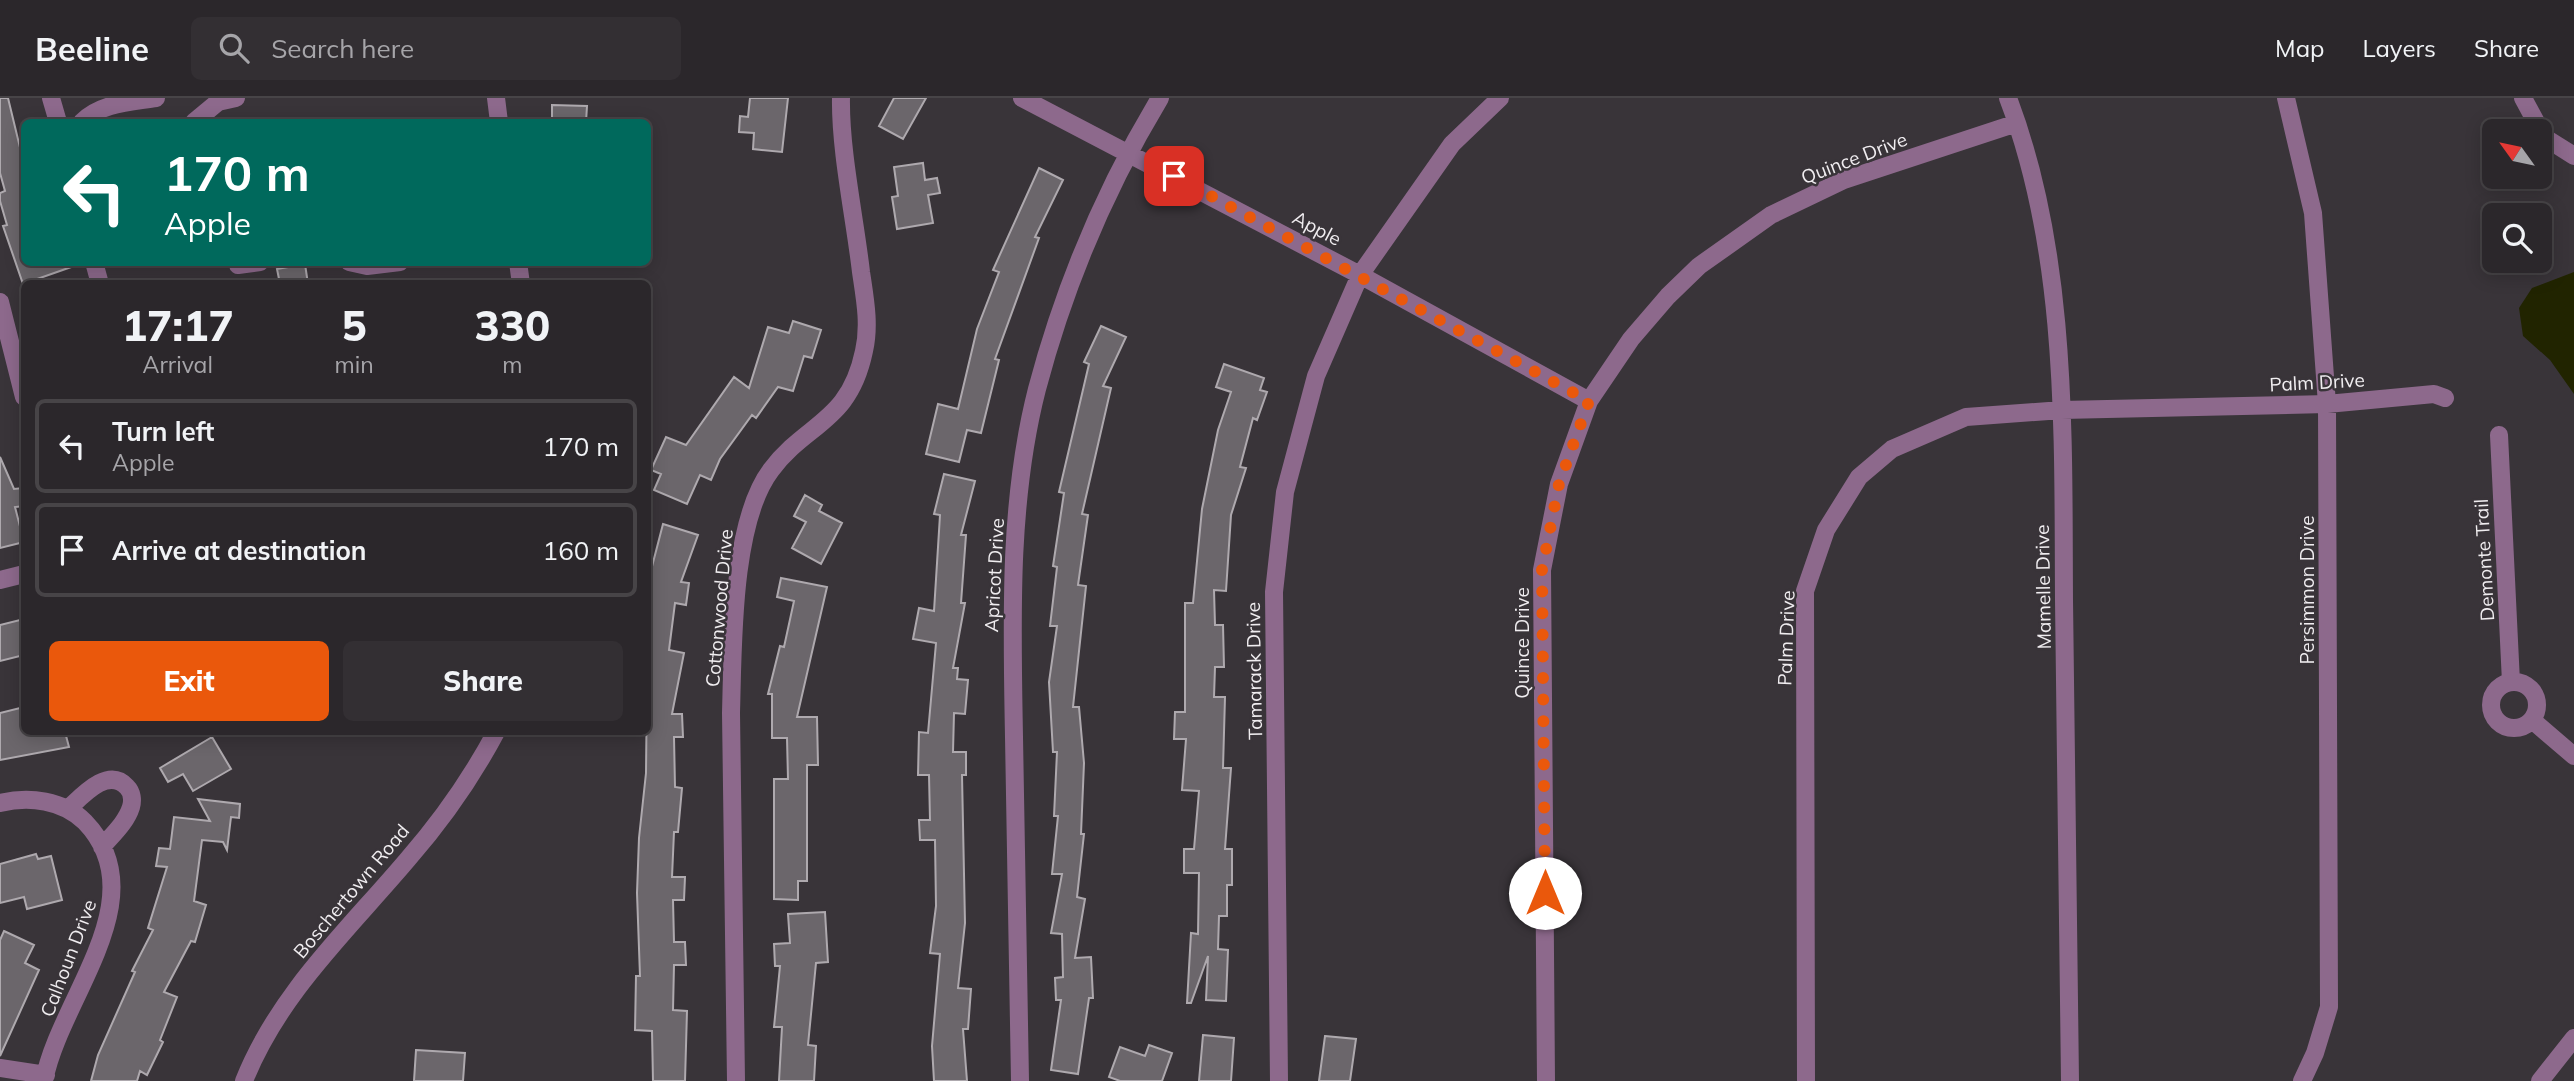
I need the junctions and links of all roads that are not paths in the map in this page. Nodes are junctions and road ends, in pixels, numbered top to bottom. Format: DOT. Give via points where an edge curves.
graph roads {
  1 [pos="51,98"];
  2 [pos="156,98"];
  3 [pos="200,98"];
  4 [pos="496,98"];
  5 [pos="841,98"];
  6 [pos="1022,98"];
  7 [pos="1160,98"];
  8 [pos="1500,98"];
  9 [pos="2008,98"];
  10 [pos="2286,98"];
  11 [pos="2523,98"];
  12 [pos="227,100"];
  13 [pos="57,119"];
  14 [pos="85,119"];
  15 [pos="198,119"];
  16 [pos="499,119"];
  17 [pos="2017,123"];
  18 [pos="1128,151"];
  19 [pos="2574,156"];
  20 [pos="1360,275"];
  21 [pos="0,302"];
  22 [pos="21,385"];
  23 [pos="2445,398"];
  24 [pos="1589,401"];
  25 [pos="2327,404"];
  26 [pos="2062,410"];
  27 [pos="2499,435"];
  28 [pos="21,574"];
  29 [pos="0,580"];
  30 [pos="2511,682"];
  31 [pos="2532,720"];
  32 [pos="494,735"];
  33 [pos="2574,756"];
  34 [pos="0,803"];
  35 [pos="68,809"];
  36 [pos="102,847"];
  37 [pos="2574,1038"];
  38 [pos="0,1068"];
  39 [pos="45,1078"];
  40 [pos="244,1081"];
  41 [pos="736,1081"];
  42 [pos="1020,1081"];
  43 [pos="1279,1081"];
  44 [pos="1546,1081"];
  45 [pos="1805,1081"];
  46 [pos="2070,1081"];
  47 [pos="2302,1081"];
  48 [pos="2540,1081"];
  1 -- 13 [label="street"];
  2 -- 14 [label="street" via="118,104"];
  3 -- 12 [label="street"];
  4 -- 16 [label="street"];
  5 -- 41 [label="street, Cottonwood Drive" via="867,334 850,392 833,415 772,469 749,514 731,713"];
  6 -- 18 [label="street, Apple"];
  7 -- 18 [label="street, Apricot Drive"];
  8 -- 20 [label="street, Tamarack Drive" via="1452,144"];
  9 -- 17 [label="street, Mamelle Drive"];
  10 -- 25 [label="street, Persimmon Drive" via="2313,213"];
  11 -- 19 [label="street" via="2544,137"];
  12 -- 15 [label="street"];
  17 -- 24 [label="street, Quince Drive" via="1844,180 1771,215 1699,266 1668,296 1631,339"];
  17 -- 26 [label="street, Mamelle Drive" via="2051,265"];
  18 -- 20 [label="street, Apple"];
  18 -- 42 [label="street, Apricot Drive" via="1093,224 1060,316 1037,391 1021,486 1012,586"];
  20 -- 24 [label="street, Apple"];
  20 -- 43 [label="street, Tamarack Drive" via="1312,389 1285,492 1274,593"];
  21 -- 22 [label="street"];
  23 -- 25 [label="street, Palm Drive" via="2434,394"];
  24 -- 44 [label="street, Quince Drive" via="1559,484 1542,570"];
  25 -- 26 [label="street, Palm Drive"];
  25 -- 47 [label="street, Persimmon Drive" via="2329,1007"];
  26 -- 45 [label="street, Palm Drive" via="1966,417 1892,449 1859,477 1826,530 1805,591"];
  26 -- 46 [label="street, Mamelle Drive"];
  27 -- 30 [label="street, Demonte Trail"];
  28 -- 29 [label="street"];
  30 -- 31 [label="street" via="2526,686 2536,698"];
  30 -- 31 [label="street" via="2493,695 2494,716 2511,728"];
  31 -- 33 [label="street"];
  32 -- 40 [label="street, Boschertown Road" via="470,777 410,858 286,1001"];
  34 -- 35 [label="street, Calhoun Drive" via="46,801"];
  35 -- 36 [label="street, Calhoun Drive" via="98,836"];
  35 -- 36 [label="street" via="106,780 126,785 132,794 131,807"];
  36 -- 39 [label="street, Calhoun Drive" via="112,871 113,898"];
  37 -- 48 [label="street"];
  38 -- 39 [label="street"];
}
